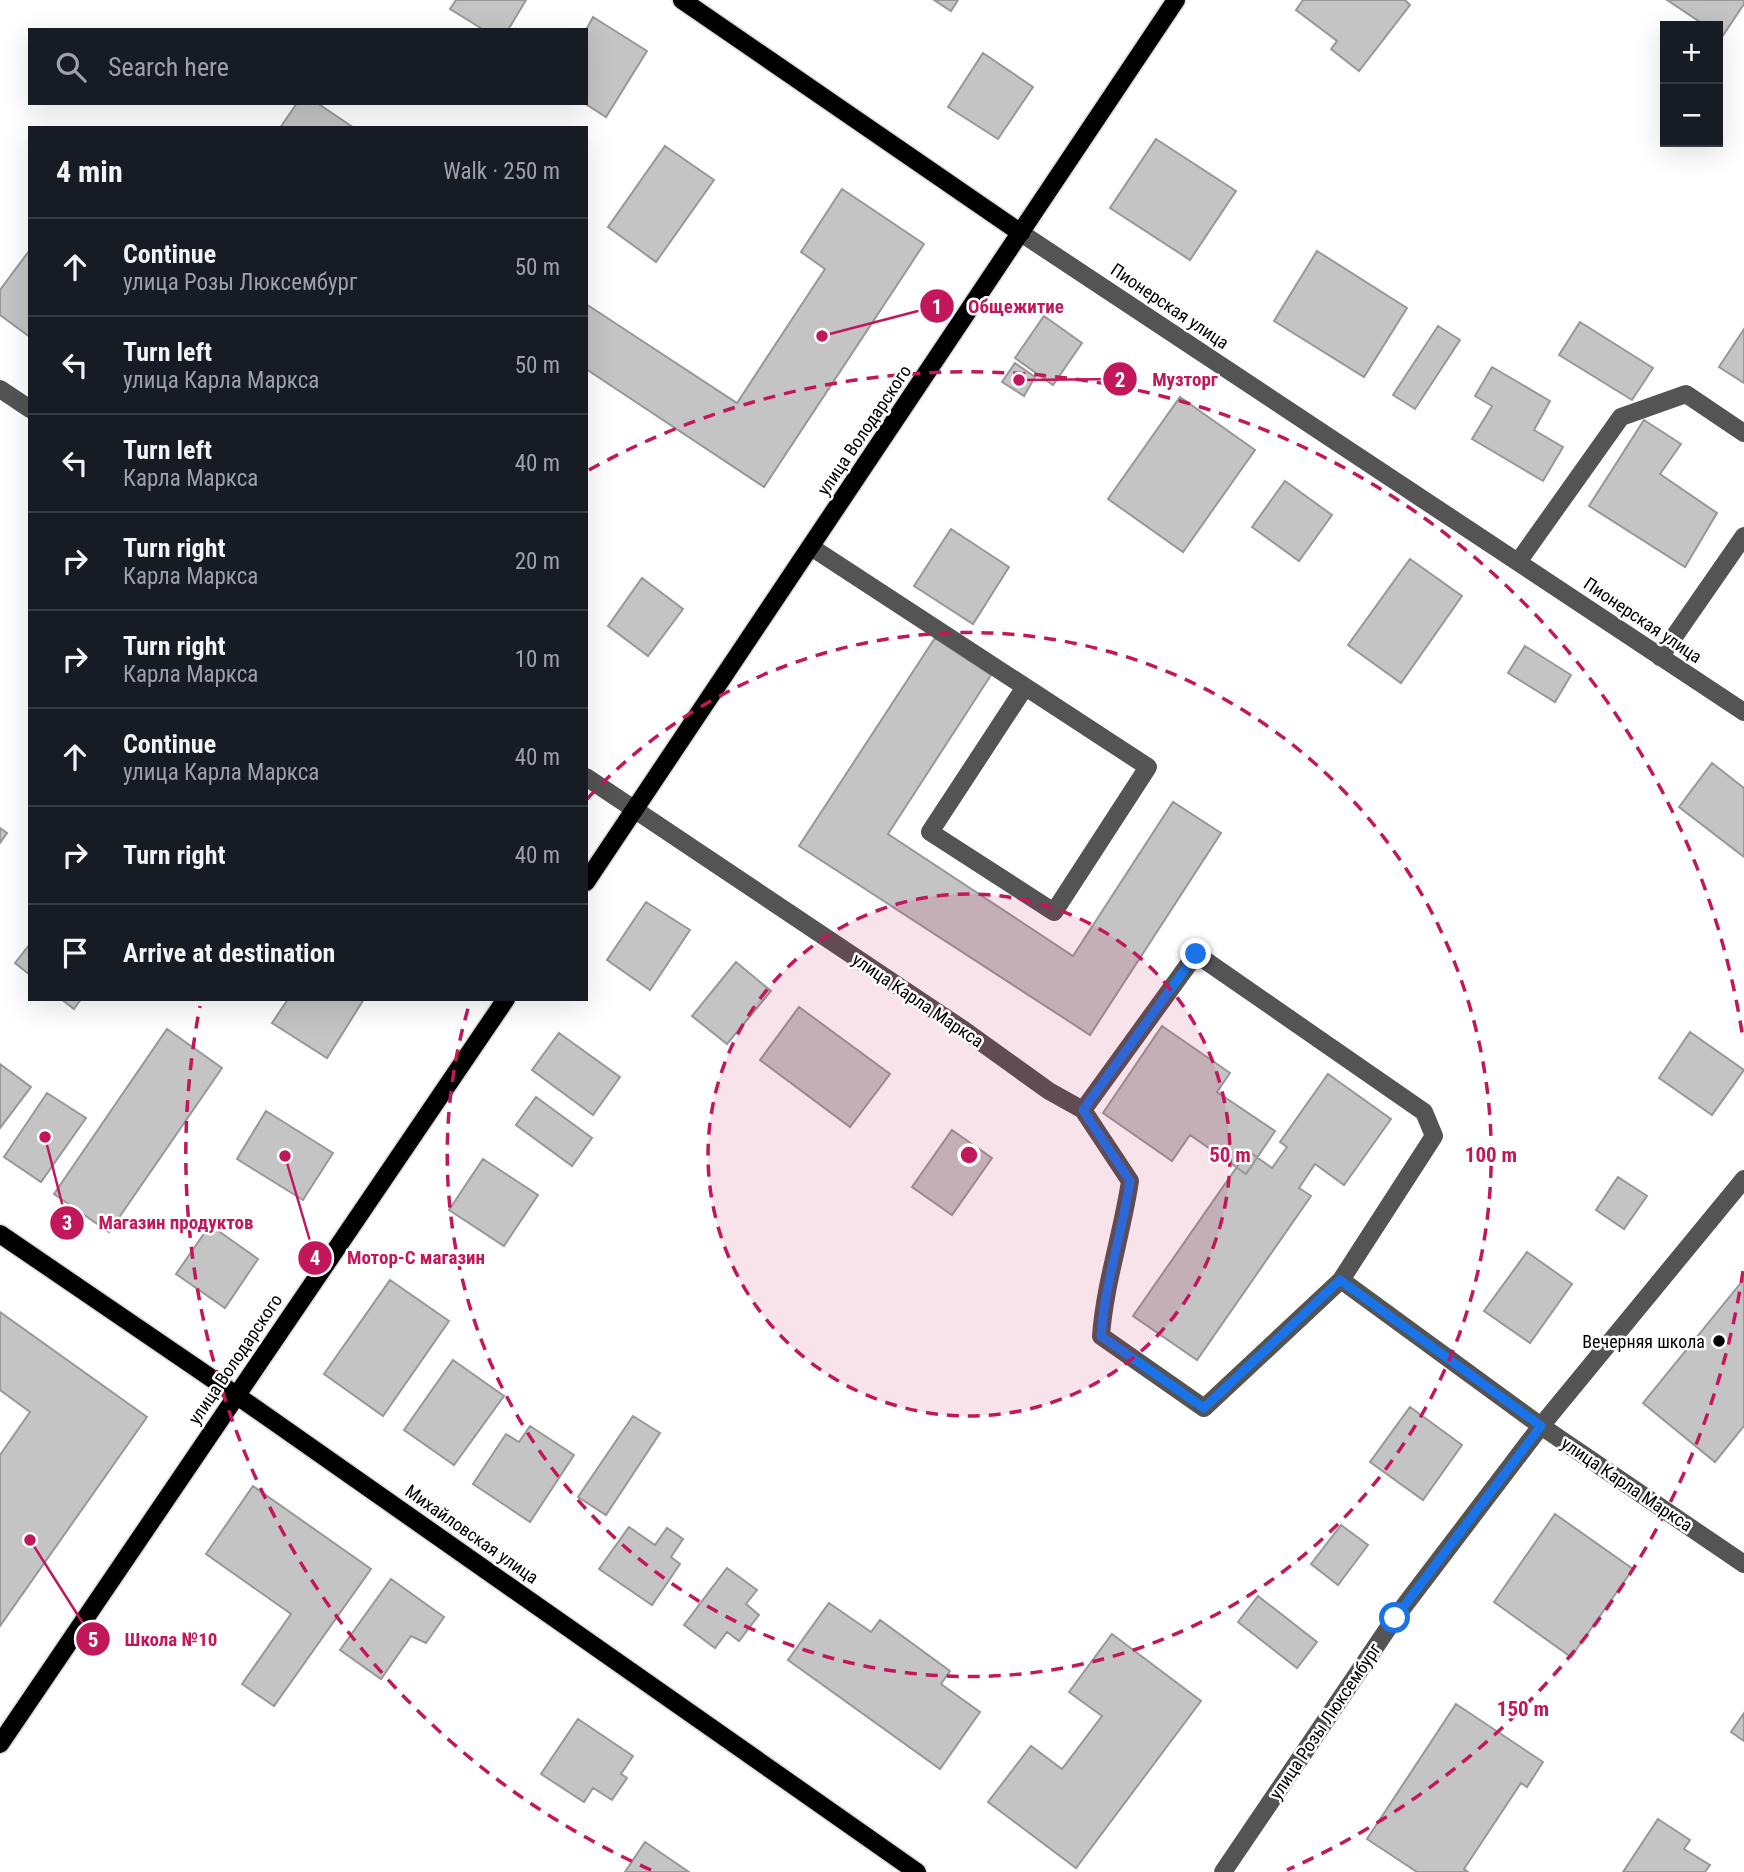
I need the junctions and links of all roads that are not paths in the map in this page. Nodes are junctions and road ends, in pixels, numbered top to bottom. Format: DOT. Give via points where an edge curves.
graph roads {
  1 [pos="682,0"];
  2 [pos="1176,0"];
  3 [pos="1021,233"];
  4 [pos="0,389"];
  5 [pos="28,408"];
  6 [pos="1744,433"];
  7 [pos="1744,536"];
  8 [pos="811,547"];
  9 [pos="1518,562"];
  10 [pos="1660,657"];
  11 [pos="1025,687"];
  12 [pos="1744,712"];
  13 [pos="588,778"];
  14 [pos="636,809"];
  15 [pos="588,879"];
  16 [pos="505,1001"];
  17 [pos="1083,1110"];
  18 [pos="1744,1179"];
  19 [pos="0,1234"];
  20 [pos="1340,1280"];
  21 [pos="236,1395"];
  22 [pos="1541,1426"];
  23 [pos="1744,1564"];
  24 [pos="0,1744"];
  25 [pos="917,1872"];
  26 [pos="1223,1872"];
  1 -- 3 [label="main road, Пионерская улица"];
  2 -- 3 [label="main road, улица Володарского"];
  3 -- 8 [label="main road, улица Володарского"];
  3 -- 9 [label="street, Пионерская улица"];
  4 -- 5 [label="street"];
  6 -- 9 [label="street" via="1686,394 1620,417"];
  7 -- 10 [label="street"];
  8 -- 11 [label="street"];
  8 -- 14 [label="main road, улица Володарского"];
  9 -- 10 [label="street, Пионерская улица"];
  10 -- 12 [label="street, Пионерская улица"];
  11 -- 11 [label="street" via="1148,768 1054,912 930,832"];
  13 -- 14 [label="street, улица Карла Маркса"];
  14 -- 15 [label="main road, улица Володарского"];
  14 -- 17 [label="street, улица Карла Маркса"];
  16 -- 21 [label="main road, улица Володарского"];
  17 -- 20 [label="street, улица Карла Маркса" via="1130,1181 1124,1225 1104,1295 1101,1336 1204,1408"];
  17 -- 20 [label="street" via="1196,954 1424,1112 1434,1136"];
  18 -- 22 [label="street, улица Розы Люксембург"];
  19 -- 21 [label="main road, Михайловская улица"];
  20 -- 22 [label="street, улица Карла Маркса"];
  21 -- 24 [label="main road, улица Володарского"];
  21 -- 25 [label="main road, Михайловская улица"];
  22 -- 23 [label="street, улица Карла Маркса"];
  22 -- 26 [label="street, улица Розы Люксембург" via="1395,1618"];
}
